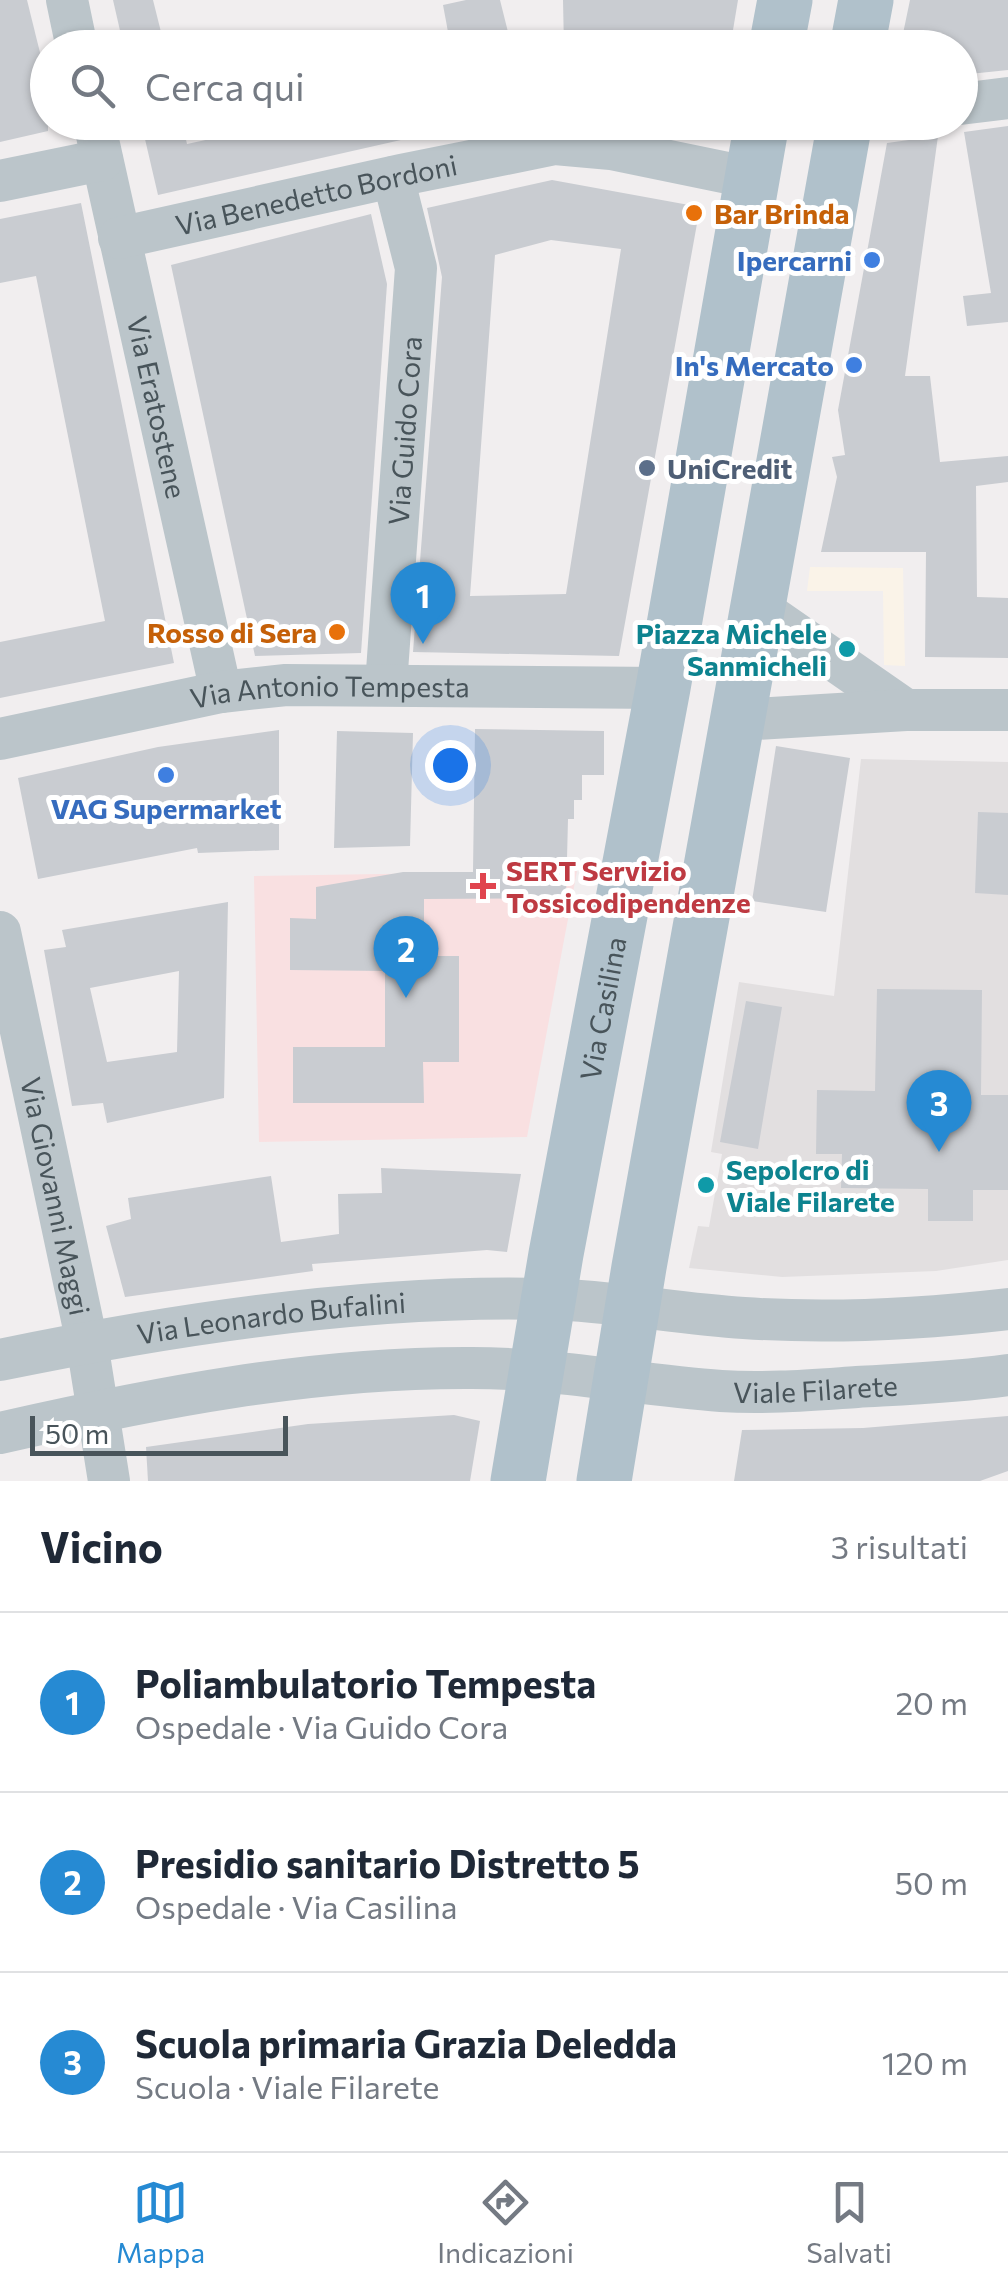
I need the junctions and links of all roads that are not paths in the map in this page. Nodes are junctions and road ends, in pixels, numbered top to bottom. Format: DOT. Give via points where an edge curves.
graph roads {
  1 [pos="67,0"];
  2 [pos="785,0"];
  3 [pos="866,0"];
  4 [pos="74,30"];
  5 [pos="779,30"];
  6 [pos="860,30"];
  7 [pos="1008,98"];
  8 [pos="978,102"];
  9 [pos="759,140"];
  10 [pos="842,140"];
  11 [pos="98,141"];
  12 [pos="393,177"];
  13 [pos="752,178"];
  14 [pos="0,182"];
  15 [pos="120,238"];
  16 [pos="759,608"];
  17 [pos="386,685"];
  18 [pos="663,688"];
  19 [pos="221,692"];
  20 [pos="906,710"];
  21 [pos="1008,710"];
  22 [pos="739,720"];
  23 [pos="0,739"];
  24 [pos="0,932"];
  25 [pos="548,1299"];
  26 [pos="633,1306"];
  27 [pos="1008,1309"];
  28 [pos="87,1342"];
  29 [pos="0,1360"];
  30 [pos="537,1370"];
  31 [pos="1008,1375"];
  32 [pos="622,1379"];
  33 [pos="99,1411"];
  34 [pos="0,1433"];
  35 [pos="109,1481"];
  36 [pos="518,1481"];
  37 [pos="604,1481"];
  1 -- 4 [label="street"];
  2 -- 5 [label="main road"];
  3 -- 6 [label="main road"];
  7 -- 8 [label="street"];
  9 -- 13 [label="main road, Via Casilina"];
  10 -- 16 [label="main road"];
  11 -- 14 [label="street"];
  11 -- 15 [label="street, Via Eratostene"];
  12 -- 13 [label="street, Via Benedetto Bordoni" via="555,144"];
  12 -- 15 [label="street, Via Benedetto Bordoni"];
  12 -- 17 [label="street, Via Guido Cora" via="416,268"];
  13 -- 18 [label="main road, Via Casilina"];
  15 -- 19 [label="street, Via Eratostene"];
  16 -- 20 [label="street"];
  16 -- 22 [label="main road"];
  17 -- 18 [label="street, Via Antonio Tempesta"];
  17 -- 19 [label="street, Via Antonio Tempesta"];
  18 -- 25 [label="main road, Via Casilina"];
  19 -- 23 [label="street, Via Antonio Tempesta"];
  20 -- 21 [label="street"];
  20 -- 22 [label="street"];
  22 -- 26 [label="main road"];
  24 -- 28 [label="street, Via Giovanni Maggi"];
  25 -- 26 [label="street, Via Leonardo Bufalini"];
  25 -- 28 [label="street, Via Leonardo Bufalini" via="310,1312"];
  25 -- 30 [label="main road, Via Casilina"];
  26 -- 27 [label="street" via="821,1320"];
  26 -- 32 [label="main road"];
  28 -- 29 [label="street, Via Leonardo Bufalini"];
  28 -- 33 [label="street, Via Giovanni Maggi"];
  30 -- 32 [label="street, Viale Filarete"];
  30 -- 33 [label="street" via="434,1368 312,1377"];
  30 -- 36 [label="main road, Via Casilina"];
  31 -- 32 [label="street, Viale Filarete" via="766,1391"];
  32 -- 37 [label="main road"];
  33 -- 34 [label="street"];
  33 -- 35 [label="street"];
}
